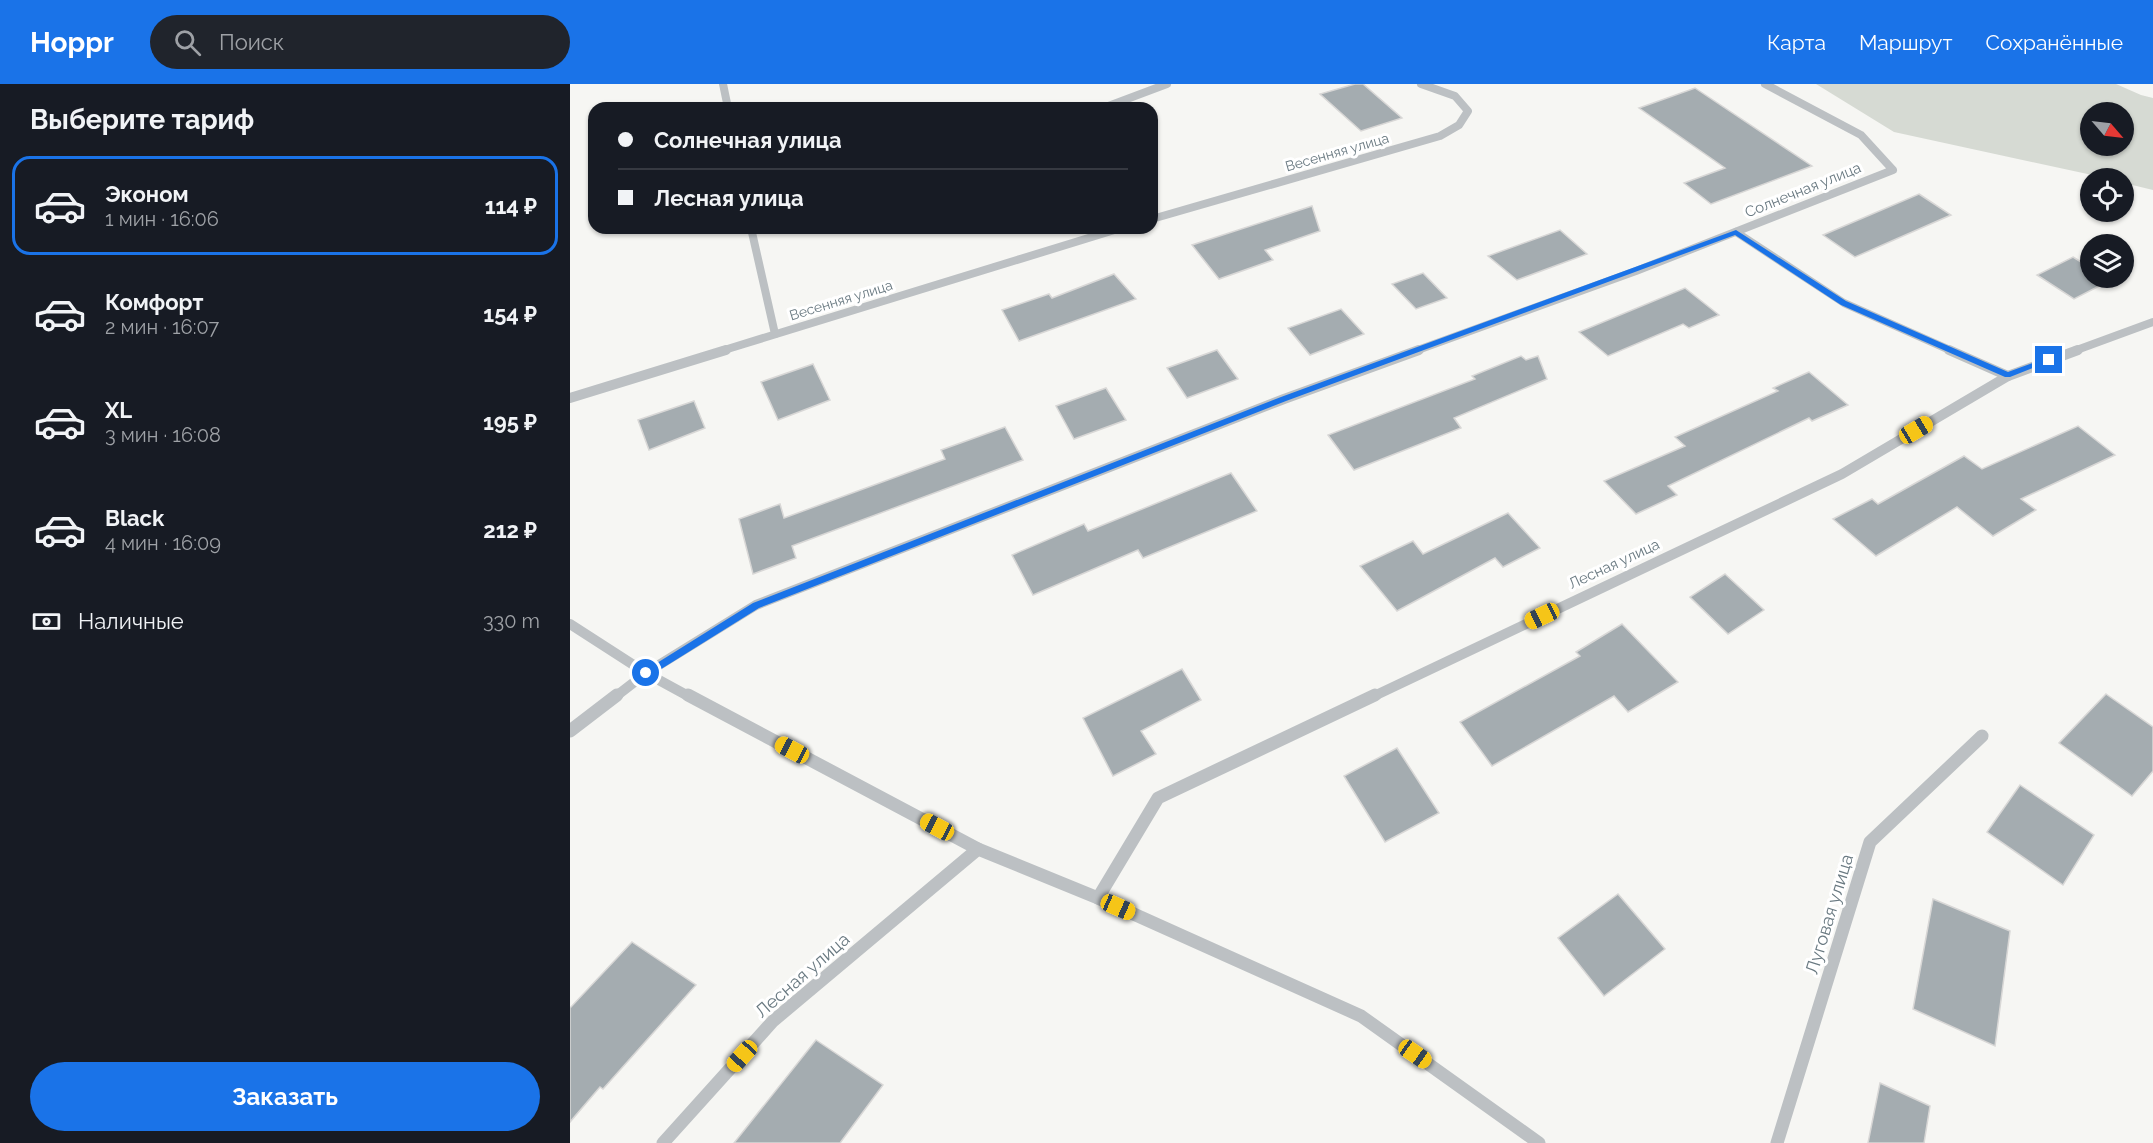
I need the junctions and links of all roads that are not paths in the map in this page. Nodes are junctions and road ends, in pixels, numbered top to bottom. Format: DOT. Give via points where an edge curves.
graph roads {
  1 [pos="723,84"];
  2 [pos="1167,84"];
  3 [pos="1421,84"];
  4 [pos="1765,84"];
  5 [pos="727,102"];
  6 [pos="1119,102"];
  7 [pos="1158,217"];
  8 [pos="1736,232"];
  9 [pos="752,234"];
  10 [pos="1089,234"];
  11 [pos="2153,321"];
  12 [pos="775,334"];
  13 [pos="2008,375"];
  14 [pos="570,398"];
  15 [pos="570,624"];
  16 [pos="646,673"];
  17 [pos="570,731"];
  18 [pos="1982,736"];
  19 [pos="978,849"];
  20 [pos="1098,898"];
  21 [pos="663,1143"];
  22 [pos="1539,1143"];
  23 [pos="1777,1143"];
  1 -- 5 [label="street"];
  2 -- 6 [label="street"];
  3 -- 7 [label="street, Весенняя улица" via="1455,96 1468,111 1459,124 1440,136"];
  4 -- 8 [label="street, Солнечная улица" via="1861,135 1893,170"];
  8 -- 13 [label="street" via="1844,303"];
  8 -- 16 [label="street, Солнечная улица" via="1284,399 756,605"];
  9 -- 12 [label="street"];
  10 -- 12 [label="street, Весенняя улица"];
  11 -- 13 [label="street, Лесная улица"];
  12 -- 14 [label="street, Весенняя улица"];
  13 -- 20 [label="street, Лесная улица" via="1842,474 1158,798"];
  15 -- 16 [label="street"];
  16 -- 17 [label="street, Солнечная улица"];
  16 -- 19 [label="street"];
  18 -- 23 [label="street, Луговая улица" via="1870,842"];
  19 -- 20 [label="street"];
  19 -- 21 [label="street, Лесная улица" via="773,1021"];
  20 -- 22 [label="street" via="1361,1016"];
}
